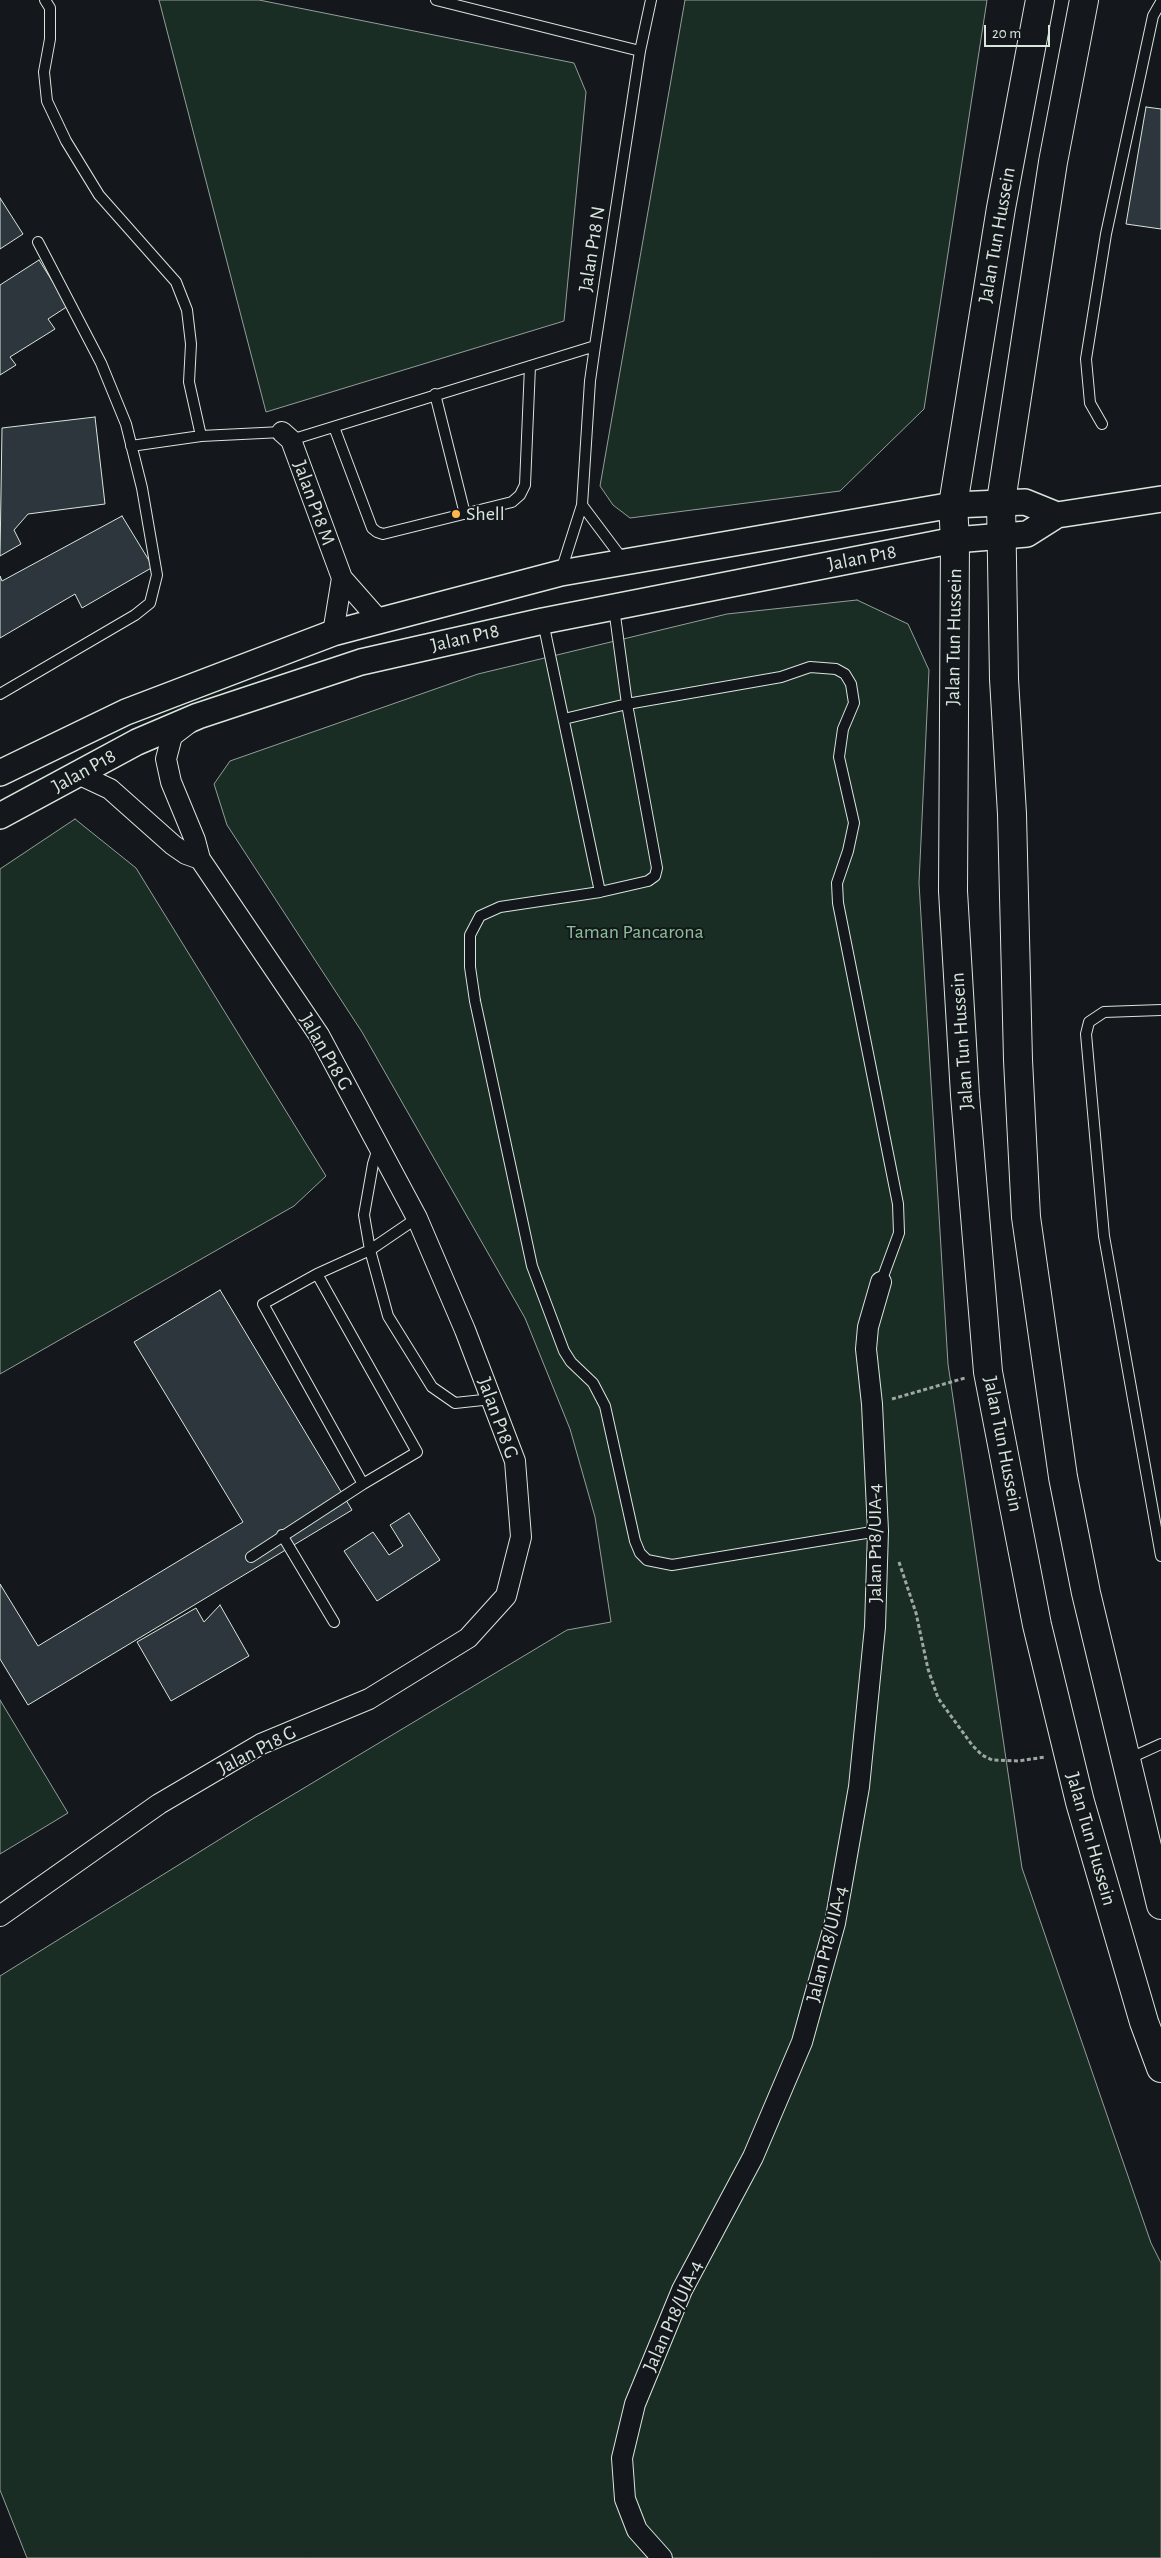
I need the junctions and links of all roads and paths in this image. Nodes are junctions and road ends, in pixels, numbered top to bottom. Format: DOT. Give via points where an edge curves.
graph roads {
  1 [pos="45,0"];
  2 [pos="436,0"];
  3 [pos="651,0"];
  4 [pos="1040,0"];
  5 [pos="1084,0"];
  6 [pos="1161,2"];
  7 [pos="640,51"];
  8 [pos="38,242"];
  9 [pos="595,346"];
  10 [pos="530,366"];
  11 [pos="435,394"];
  12 [pos="1102,424"];
  13 [pos="334,427"];
  14 [pos="201,436"];
  15 [pos="286,436"];
  16 [pos="131,446"];
  17 [pos="1161,499"];
  18 [pos="1001,501"];
  19 [pos="582,505"];
  20 [pos="953,505"];
  21 [pos="465,514"];
  22 [pos="1057,515"];
  23 [pos="1001,535"];
  24 [pos="955,540"];
  25 [pos="624,561"];
  26 [pos="561,573"];
  27 [pos="342,578"];
  28 [pos="614,607"];
  29 [pos="379,620"];
  30 [pos="543,621"];
  31 [pos="333,633"];
  32 [pos="0,694"];
  33 [pos="627,704"];
  34 [pos="198,716"];
  35 [pos="564,719"];
  36 [pos="0,773"];
  37 [pos="78,774"];
  38 [pos="0,816"];
  39 [pos="200,859"];
  40 [pos="600,892"];
  41 [pos="1161,1010"];
  42 [pos="379,1147"];
  43 [pos="417,1218"];
  44 [pos="370,1250"];
  45 [pos="317,1274"];
  46 [pos="880,1282"];
  47 [pos="954,1380"];
  48 [pos="492,1399"];
  49 [pos="872,1404"];
  50 [pos="363,1484"];
  51 [pos="878,1532"];
  52 [pos="282,1535"];
  53 [pos="1161,1556"];
  54 [pos="251,1557"];
  55 [pos="334,1622"];
  56 [pos="1161,1745"];
  57 [pos="1068,1753"];
  58 [pos="1125,1761"];
  59 [pos="1161,1905"];
  60 [pos="0,1916"];
  61 [pos="1161,2068"];
  62 [pos="662,2558"];
  1 -- 14 [label="lane" via="50,8 50,39 44,72 47,101 98,195 176,282 187,310 191,344 189,382"];
  2 -- 7 [label="lane"];
  3 -- 7 [label="lane, Jalan P18 N"];
  4 -- 20 [label="main road, Jalan Tun Hussein" via="1001,208"];
  5 -- 18 [label="main road" via="1053,162"];
  6 -- 12 [label="lane" via="1153,16 1106,234 1086,359 1090,403"];
  7 -- 9 [label="lane, Jalan P18 N"];
  8 -- 16 [label="lane" via="101,363 126,424"];
  9 -- 10 [label="lane"];
  9 -- 19 [label="lane, Jalan P18 N"];
  10 -- 11 [label="lane"];
  10 -- 21 [label="lane" via="525,485 512,502"];
  11 -- 13 [label="lane"];
  11 -- 21 [label="lane"];
  13 -- 15 [label="lane"];
  13 -- 21 [label="lane" via="372,528 377,532 383,534"];
  14 -- 15 [label="lane"];
  14 -- 16 [label="lane"];
  15 -- 27 [label="street, Jalan P18 M"];
  16 -- 32 [label="lane" via="157,575 150,603"];
  17 -- 22 [label="street"];
  18 -- 20 [label="street, Jalan P18"];
  18 -- 22 [label="street, Jalan P18" via="1025,502"];
  18 -- 23 [label="main road"];
  19 -- 25 [label="lane"];
  19 -- 26 [label="lane, Jalan P18 N"];
  20 -- 24 [label="main road, Jalan Tun Hussein"];
  20 -- 25 [label="street, Jalan P18"];
  22 -- 23 [label="street, Jalan P18" via="1027,534"];
  23 -- 24 [label="street, Jalan P18"];
  23 -- 58 [label="main road" via="1026,1217 1064,1477 1086,1593"];
  24 -- 28 [label="street, Jalan P18"];
  24 -- 57 [label="main road, Jalan Tun Hussein" via="953,891 965,1095 988,1372 1037,1625"];
  25 -- 26 [label="street, Jalan P18"];
  26 -- 29 [label="street, Jalan P18"];
  27 -- 29 [label="street, Jalan P18 M"];
  27 -- 31 [label="street, Jalan P18 M"];
  28 -- 30 [label="street, Jalan P18"];
  28 -- 33 [label="lane"];
  29 -- 31 [label="street, Jalan P18"];
  30 -- 34 [label="street, Jalan P18" via="361,662"];
  30 -- 35 [label="lane"];
  31 -- 36 [label="street, Jalan P18" via="126,712"];
  33 -- 35 [label="lane"];
  33 -- 40 [label="lane" via="657,868 655,876 648,881"];
  33 -- 46 [label="lane" via="781,677 810,667 836,669 845,674 854,693 854,703 839,744 840,769 854,823 837,883 838,903 899,1218 899,1234"];
  34 -- 37 [label="street, Jalan P18" via="136,742"];
  34 -- 39 [label="street, Jalan P18 G" via="172,736 166,759 171,782"];
  35 -- 40 [label="lane"];
  37 -- 38 [label="street, Jalan P18"];
  37 -- 39 [label="street" via="110,789 173,845"];
  39 -- 42 [label="street, Jalan P18 G" via="319,1035"];
  40 -- 51 [label="lane" via="488,911 474,925 469,952 485,1053 532,1266 564,1351 593,1384 606,1406 640,1553 648,1560 672,1565"];
  41 -- 53 [label="lane" via="1104,1012 1089,1022 1086,1034 1104,1236"];
  42 -- 43 [label="street, Jalan P18 G"];
  42 -- 44 [label="lane" via="364,1214"];
  43 -- 44 [label="lane"];
  43 -- 48 [label="street, Jalan P18 G"];
  44 -- 45 [label="lane"];
  44 -- 48 [label="lane" via="388,1316 432,1387 455,1403"];
  45 -- 50 [label="lane" via="264,1304"];
  45 -- 50 [label="lane" via="417,1452"];
  46 -- 49 [label="street, Jalan P18/UIA-4" via="868,1327 866,1349"];
  47 -- 49 [label="path"];
  48 -- 60 [label="street, Jalan P18 G" via="515,1461 521,1536 506,1596 468,1638 369,1699 261,1744 159,1804"];
  49 -- 51 [label="street, Jalan P18/UIA-4"];
  50 -- 52 [label="lane"];
  51 -- 57 [label="path" via="895,1553 907,1582 938,1698 972,1745 992,1760 1025,1761"];
  51 -- 62 [label="street, Jalan P18/UIA-4" via="874,1627 859,1787 835,1923 802,2042 753,2157 682,2290 635,2404 622,2458 625,2499 637,2530"];
  52 -- 54 [label="lane"];
  52 -- 55 [label="lane"];
  56 -- 58 [label="lane"];
  57 -- 61 [label="main road, Jalan Tun Hussein" via="1144,2022"];
  58 -- 59 [label="main road"];
}
